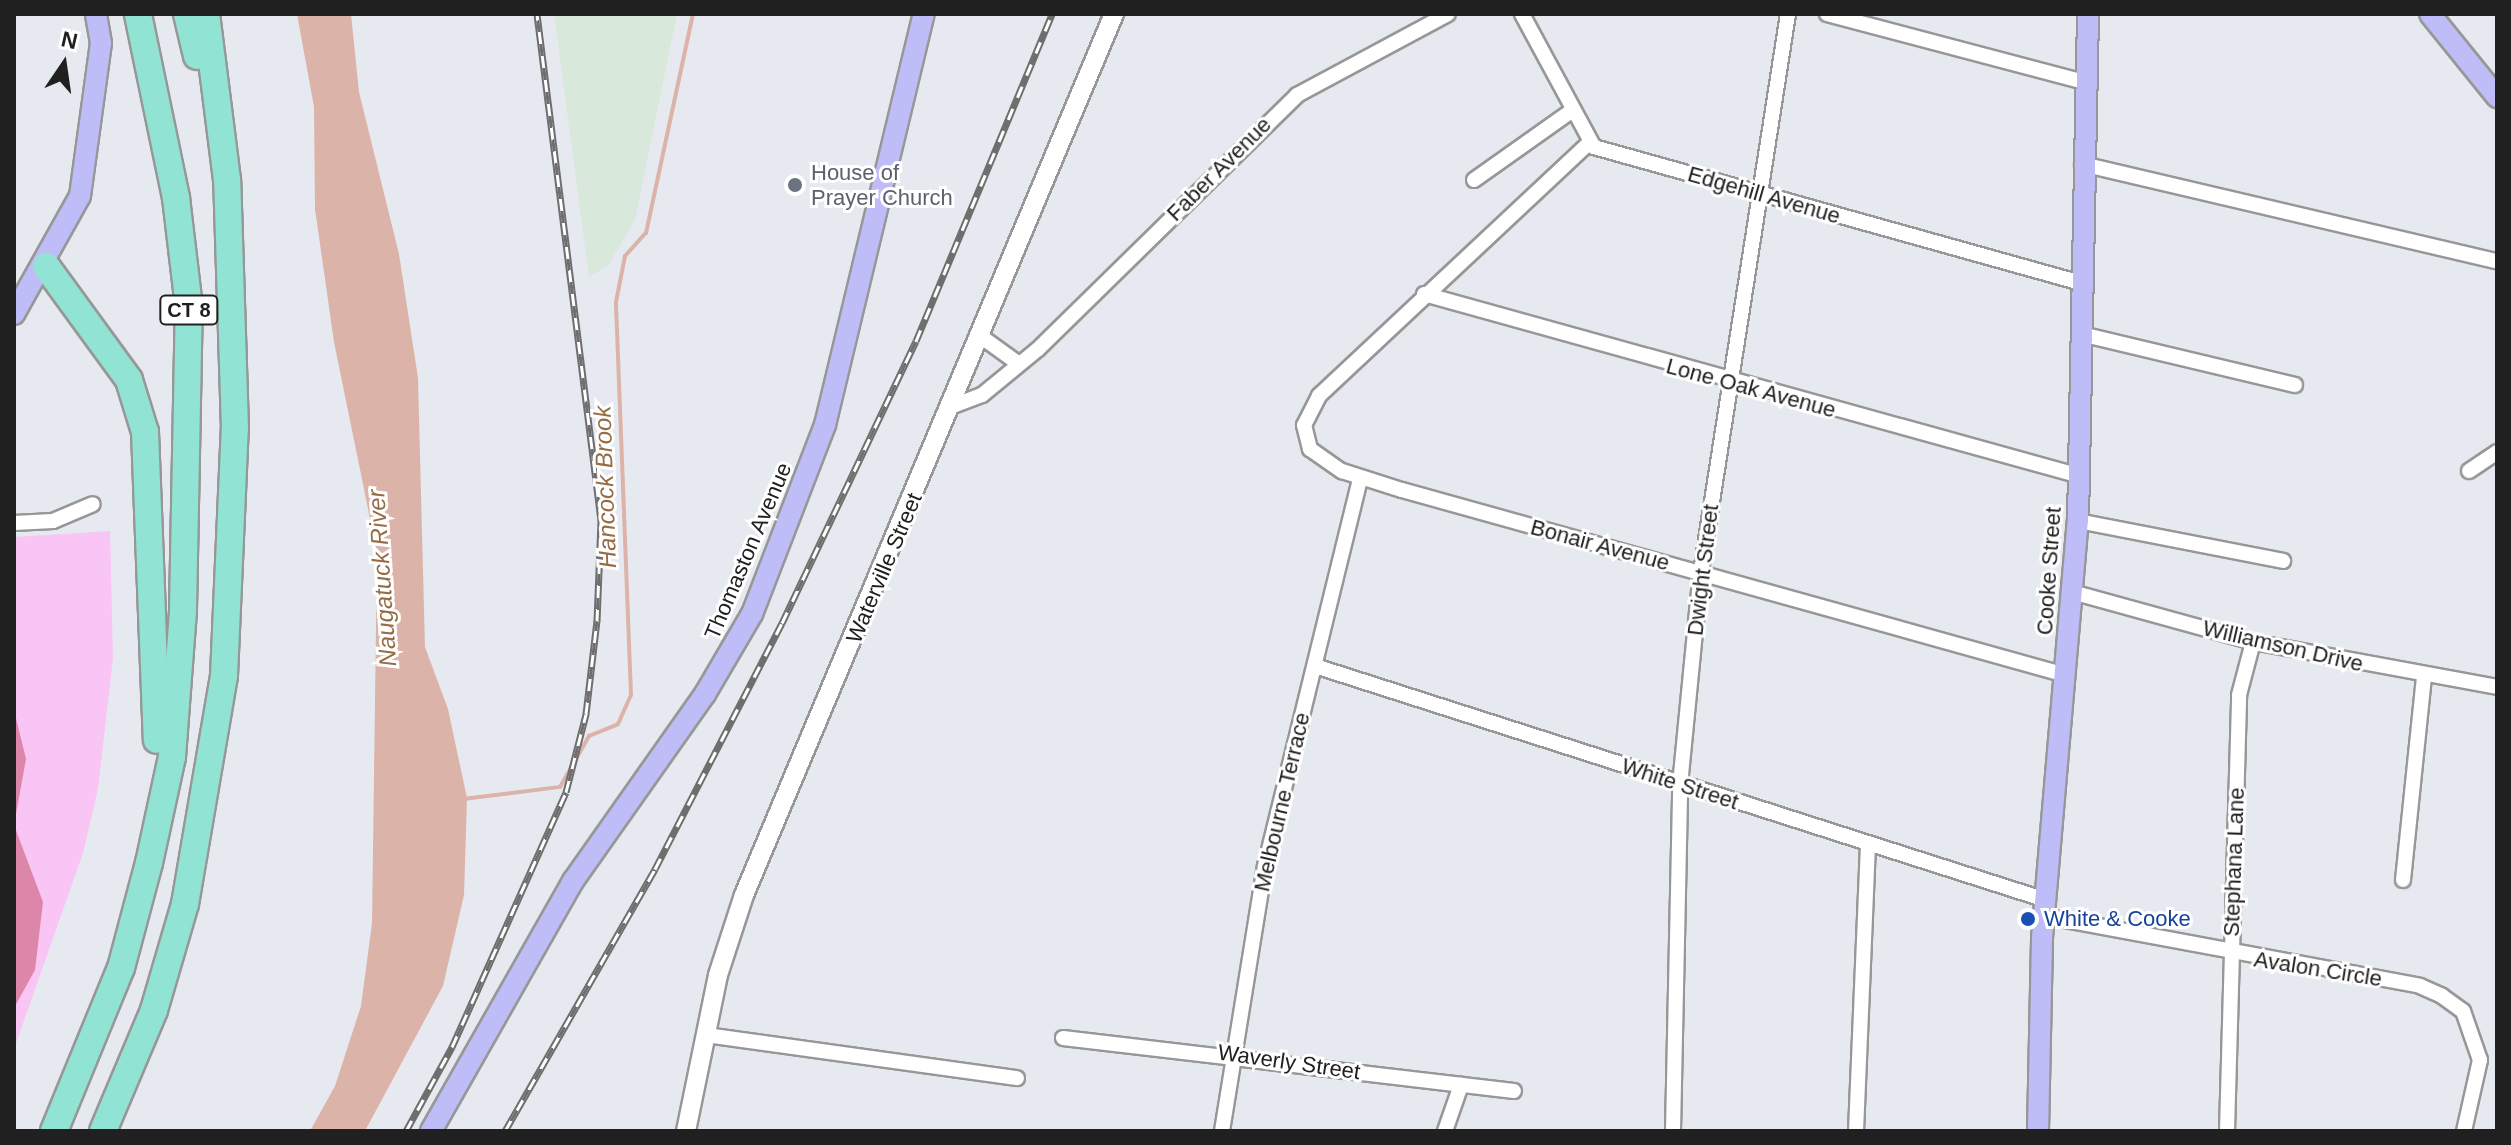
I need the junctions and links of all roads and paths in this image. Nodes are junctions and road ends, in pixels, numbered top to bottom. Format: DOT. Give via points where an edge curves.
graph roads {
  1 [pos="96,14"];
  2 [pos="138,14"];
  3 [pos="187,14"];
  4 [pos="206,14"];
  5 [pos="924,14"];
  6 [pos="1114,14"];
  7 [pos="1448,14"];
  8 [pos="1522,14"];
  9 [pos="1788,14"];
  10 [pos="1827,14"];
  11 [pos="2088,14"];
  12 [pos="2430,14"];
  13 [pos="2084,82"];
  14 [pos="2497,97"];
  15 [pos="1570,112"];
  16 [pos="1589,143"];
  17 [pos="2082,164"];
  18 [pos="1474,180"];
  19 [pos="1757,194"];
  20 [pos="2497,261"];
  21 [pos="46,266"];
  22 [pos="2081,283"];
  23 [pos="1424,294"];
  24 [pos="231,301"];
  25 [pos="14,314"];
  26 [pos="2081,334"];
  27 [pos="983,338"];
  28 [pos="1019,364"];
  29 [pos="1727,383"];
  30 [pos="2295,385"];
  31 [pos="953,406"];
  32 [pos="2497,452"];
  33 [pos="2469,471"];
  34 [pos="2080,476"];
  35 [pos="1360,478"];
  36 [pos="93,504"];
  37 [pos="2078,521"];
  38 [pos="14,523"];
  39 [pos="2283,561"];
  40 [pos="1701,572"];
  41 [pos="2072,592"];
  42 [pos="2253,642"];
  43 [pos="1315,666"];
  44 [pos="2066,675"];
  45 [pos="2424,677"];
  46 [pos="2497,687"];
  47 [pos="1680,785"];
  48 [pos="1868,845"];
  49 [pos="2403,880"];
  50 [pos="2045,908"];
  51 [pos="2231,955"];
  52 [pos="706,1035"];
  53 [pos="1063,1038"];
  54 [pos="1235,1054"];
  55 [pos="1017,1078"];
  56 [pos="1461,1085"];
  57 [pos="1514,1091"];
  58 [pos="71,1094"];
  59 [pos="54,1131"];
  60 [pos="103,1131"];
  61 [pos="431,1131"];
  62 [pos="686,1131"];
  63 [pos="1222,1131"];
  64 [pos="1445,1131"];
  65 [pos="1673,1131"];
  66 [pos="1856,1131"];
  67 [pos="2038,1131"];
  68 [pos="2227,1131"];
  69 [pos="2464,1131"];
  1 -- 21 [label="main road" via="101,43 80,196"];
  2 -- 58 [label="highway, CT 8" via="176,198 189,307 183,610 172,757 149,863 121,968"];
  3 -- 24 [label="highway, CT 8"];
  4 -- 24 [label="highway" via="227,180"];
  5 -- 61 [label="main road, Thomaston Avenue" via="825,425 769,574 723,666 560,901"];
  6 -- 27 [label="street, Waterville Street"];
  7 -- 28 [label="street, Faber Avenue" via="1336,70 1280,109"];
  8 -- 15 [label="street"];
  9 -- 19 [label="street, Dwight Street"];
  10 -- 13 [label="street"];
  11 -- 13 [label="main road, Cooke Street"];
  12 -- 14 [label="main road"];
  13 -- 17 [label="main road, Cooke Street"];
  15 -- 16 [label="street"];
  15 -- 18 [label="street"];
  16 -- 19 [label="street, Edgehill Avenue"];
  16 -- 23 [label="street"];
  17 -- 20 [label="street"];
  17 -- 22 [label="main road, Cooke Street"];
  19 -- 22 [label="street, Edgehill Avenue"];
  19 -- 29 [label="street, Dwight Street"];
  21 -- 25 [label="main road"];
  21 -- 58 [label="highway" via="129,380 145,432 157,638 157,744 136,864"];
  22 -- 26 [label="main road, Cooke Street"];
  23 -- 29 [label="street, Lone Oak Avenue"];
  23 -- 35 [label="street, Bonair Avenue" via="1319,396 1306,419 1310,449"];
  24 -- 60 [label="highway, CT 8" via="235,429 224,661 207,797 154,1010"];
  26 -- 30 [label="street"];
  26 -- 34 [label="main road, Cooke Street"];
  27 -- 28 [label="street"];
  27 -- 31 [label="street, Waterville Street"];
  28 -- 31 [label="street, Faber Avenue" via="982,395"];
  29 -- 34 [label="street, Lone Oak Avenue"];
  29 -- 40 [label="street, Dwight Street"];
  31 -- 52 [label="street, Waterville Street" via="744,895"];
  32 -- 33 [label="street"];
  34 -- 37 [label="main road, Cooke Street"];
  35 -- 40 [label="street, Bonair Avenue"];
  35 -- 43 [label="street, Melbourne Terrace"];
  36 -- 38 [label="street" via="53,521"];
  37 -- 39 [label="street"];
  37 -- 41 [label="main road, Cooke Street"];
  40 -- 44 [label="street, Bonair Avenue"];
  40 -- 47 [label="street, Dwight Street"];
  41 -- 42 [label="street, Williamson Drive"];
  41 -- 44 [label="main road, Cooke Street"];
  42 -- 45 [label="street, Williamson Drive"];
  42 -- 51 [label="street, Stephana Lane" via="2239,695"];
  43 -- 47 [label="street, White Street"];
  43 -- 54 [label="street, Melbourne Terrace" via="1265,866"];
  44 -- 50 [label="main road, Cooke Street"];
  45 -- 46 [label="street, Williamson Drive"];
  45 -- 49 [label="street"];
  47 -- 48 [label="street, White Street"];
  47 -- 65 [label="street, Dwight Street"];
  48 -- 50 [label="street, White Street"];
  48 -- 66 [label="street"];
  50 -- 51 [label="street, Avalon Circle"];
  50 -- 67 [label="main road, Cooke Street"];
  51 -- 68 [label="street, Stephana Lane"];
  51 -- 69 [label="street, Avalon Circle" via="2420,986 2463,1011 2480,1060"];
  52 -- 55 [label="street"];
  52 -- 62 [label="street, Waterville Street"];
  53 -- 54 [label="street, Waverly Street"];
  54 -- 56 [label="street, Waverly Street"];
  54 -- 63 [label="street, Melbourne Terrace"];
  56 -- 57 [label="street, Waverly Street"];
  56 -- 64 [label="street"];
  58 -- 59 [label="highway, CT 8"];
}
